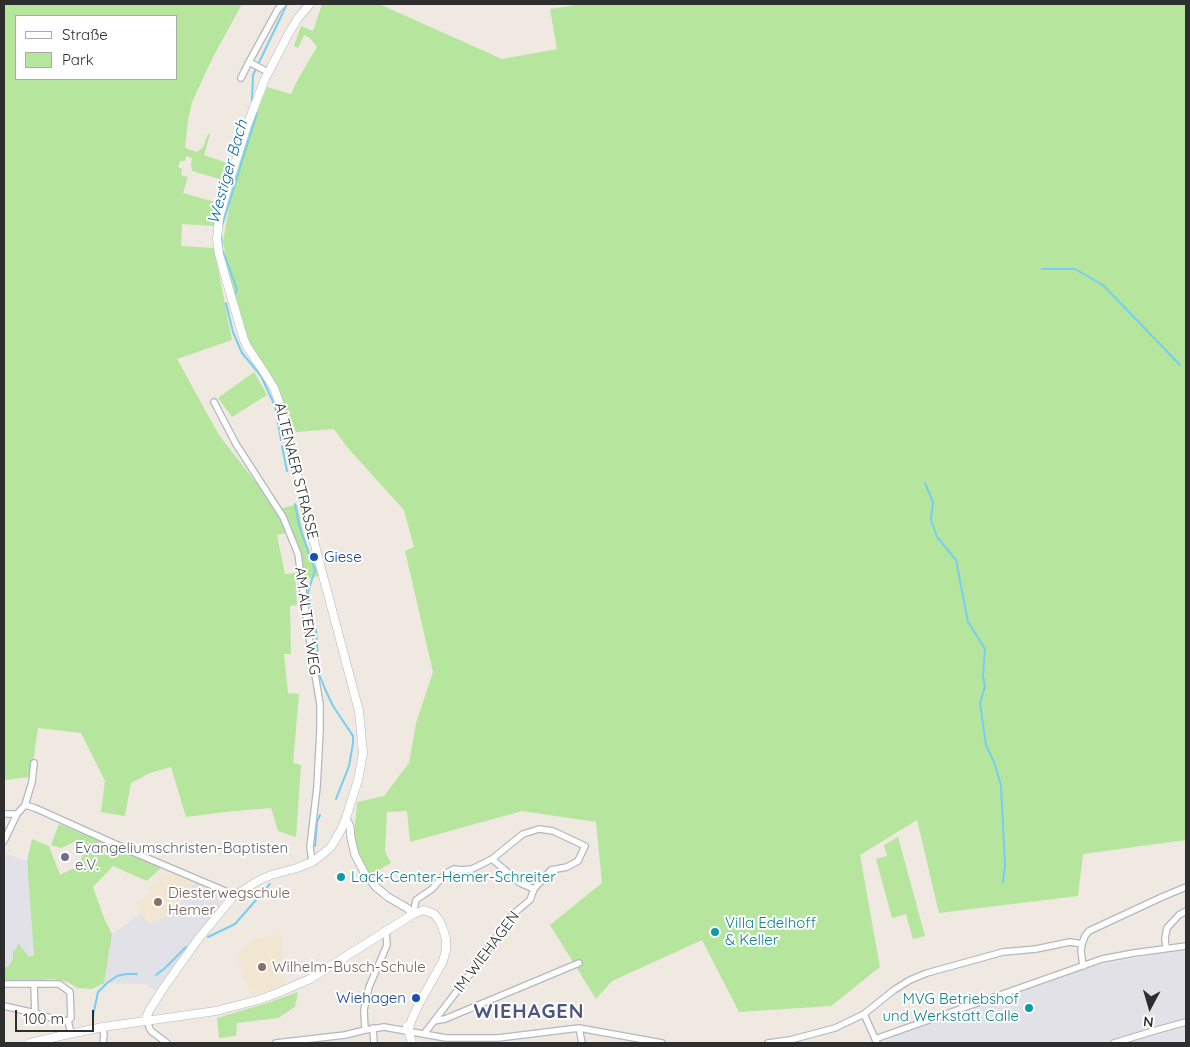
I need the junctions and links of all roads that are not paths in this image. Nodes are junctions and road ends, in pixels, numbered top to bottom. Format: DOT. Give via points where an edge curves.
graph roads {
  1 [pos="283,4"];
  2 [pos="310,4"];
  3 [pos="252,64"];
  4 [pos="265,70"];
  5 [pos="241,78"];
  6 [pos="214,402"];
  7 [pos="34,763"];
  8 [pos="25,805"];
  9 [pos="4,814"];
  10 [pos="17,814"];
  11 [pos="346,818"];
  12 [pos="4,841"];
  13 [pos="492,859"];
  14 [pos="312,862"];
  15 [pos="1186,887"];
  16 [pos="534,889"];
  17 [pos="233,897"];
  18 [pos="1186,911"];
  19 [pos="413,914"];
  20 [pos="386,931"];
  21 [pos="1082,944"];
  22 [pos="1186,946"];
  23 [pos="1166,948"];
  24 [pos="579,963"];
  25 [pos="1083,966"];
  26 [pos="4,984"];
  27 [pos="34,985"];
  28 [pos="4,1006"];
  29 [pos="35,1013"];
  30 [pos="864,1014"];
  31 [pos="68,1021"];
  32 [pos="148,1021"];
  33 [pos="434,1021"];
  34 [pos="1186,1022"];
  35 [pos="103,1028"];
  36 [pos="373,1028"];
  37 [pos="579,1028"];
  38 [pos="365,1030"];
  39 [pos="408,1031"];
  40 [pos="71,1033"];
  41 [pos="424,1034"];
  42 [pos="876,1041"];
  43 [pos="790,1042"];
  44 [pos="30,1043"];
  45 [pos="103,1043"];
  46 [pos="167,1043"];
  47 [pos="276,1043"];
  48 [pos="374,1043"];
  49 [pos="412,1043"];
  50 [pos="582,1043"];
  51 [pos="662,1043"];
  52 [pos="768,1043"];
  53 [pos="1114,1043"];
  1 -- 3 [label="street"];
  2 -- 4 [label="main road, ALTENAER STRASSE"];
  3 -- 4 [label="street"];
  3 -- 5 [label="street"];
  4 -- 11 [label="main road, ALTENAER STRASSE" via="219,218 217,240 244,340 279,402 359,711 364,753"];
  6 -- 14 [label="street, AM ALTEN WEG" via="236,444 283,516 298,554 320,704 317,787 310,847"];
  7 -- 8 [label="street"];
  8 -- 10 [label="street"];
  8 -- 17 [label="street"];
  9 -- 10 [label="street"];
  10 -- 12 [label="street"];
  11 -- 14 [label="main road, ALTENAER STRASSE" via="331,847"];
  11 -- 19 [label="street" via="355,855 365,874 388,897"];
  13 -- 16 [label="street" via="520,883"];
  13 -- 16 [label="street, IM WIEHAGEN" via="522,834 539,829 553,831 585,846 578,860 567,867 551,870"];
  13 -- 19 [label="street" via="472,869 454,869 445,874 416,900"];
  14 -- 17 [label="main road, ALTENAER STRASSE" via="271,875"];
  15 -- 21 [label="street" via="1090,932"];
  16 -- 33 [label="street, IM WIEHAGEN" via="530,900 512,915"];
  17 -- 32 [label="main road, ALTENAER STRASSE" via="162,990 149,1011"];
  18 -- 23 [label="street" via="1167,928"];
  19 -- 20 [label="main road"];
  19 -- 39 [label="main road" via="424,910 434,914 442,926 446,950"];
  20 -- 32 [label="main road" via="318,974 275,994 228,1008"];
  20 -- 38 [label="street" via="387,945 369,987 364,1010"];
  21 -- 25 [label="street"];
  21 -- 30 [label="street" via="1070,942 1003,952 927,973 896,988"];
  22 -- 23 [label="street"];
  23 -- 25 [label="street"];
  24 -- 33 [label="street"];
  25 -- 42 [label="street"];
  26 -- 27 [label="street"];
  27 -- 29 [label="street"];
  27 -- 31 [label="street" via="59,984 70,992 71,1018"];
  28 -- 29 [label="street"];
  29 -- 31 [label="street"];
  30 -- 42 [label="street"];
  30 -- 43 [label="street" via="835,1028"];
  31 -- 40 [label="street"];
  32 -- 35 [label="main road"];
  32 -- 46 [label="street" via="151,1031"];
  33 -- 41 [label="street, IM WIEHAGEN"];
  34 -- 53 [label="street"];
  35 -- 40 [label="main road"];
  35 -- 45 [label="street"];
  36 -- 38 [label="street"];
  36 -- 39 [label="street"];
  36 -- 48 [label="street"];
  37 -- 41 [label="street" via="498,1038 446,1038"];
  37 -- 50 [label="street"];
  37 -- 51 [label="street"];
  38 -- 47 [label="street"];
  39 -- 41 [label="street"];
  39 -- 49 [label="main road"];
  40 -- 44 [label="main road"];
  43 -- 52 [label="street"];
}
